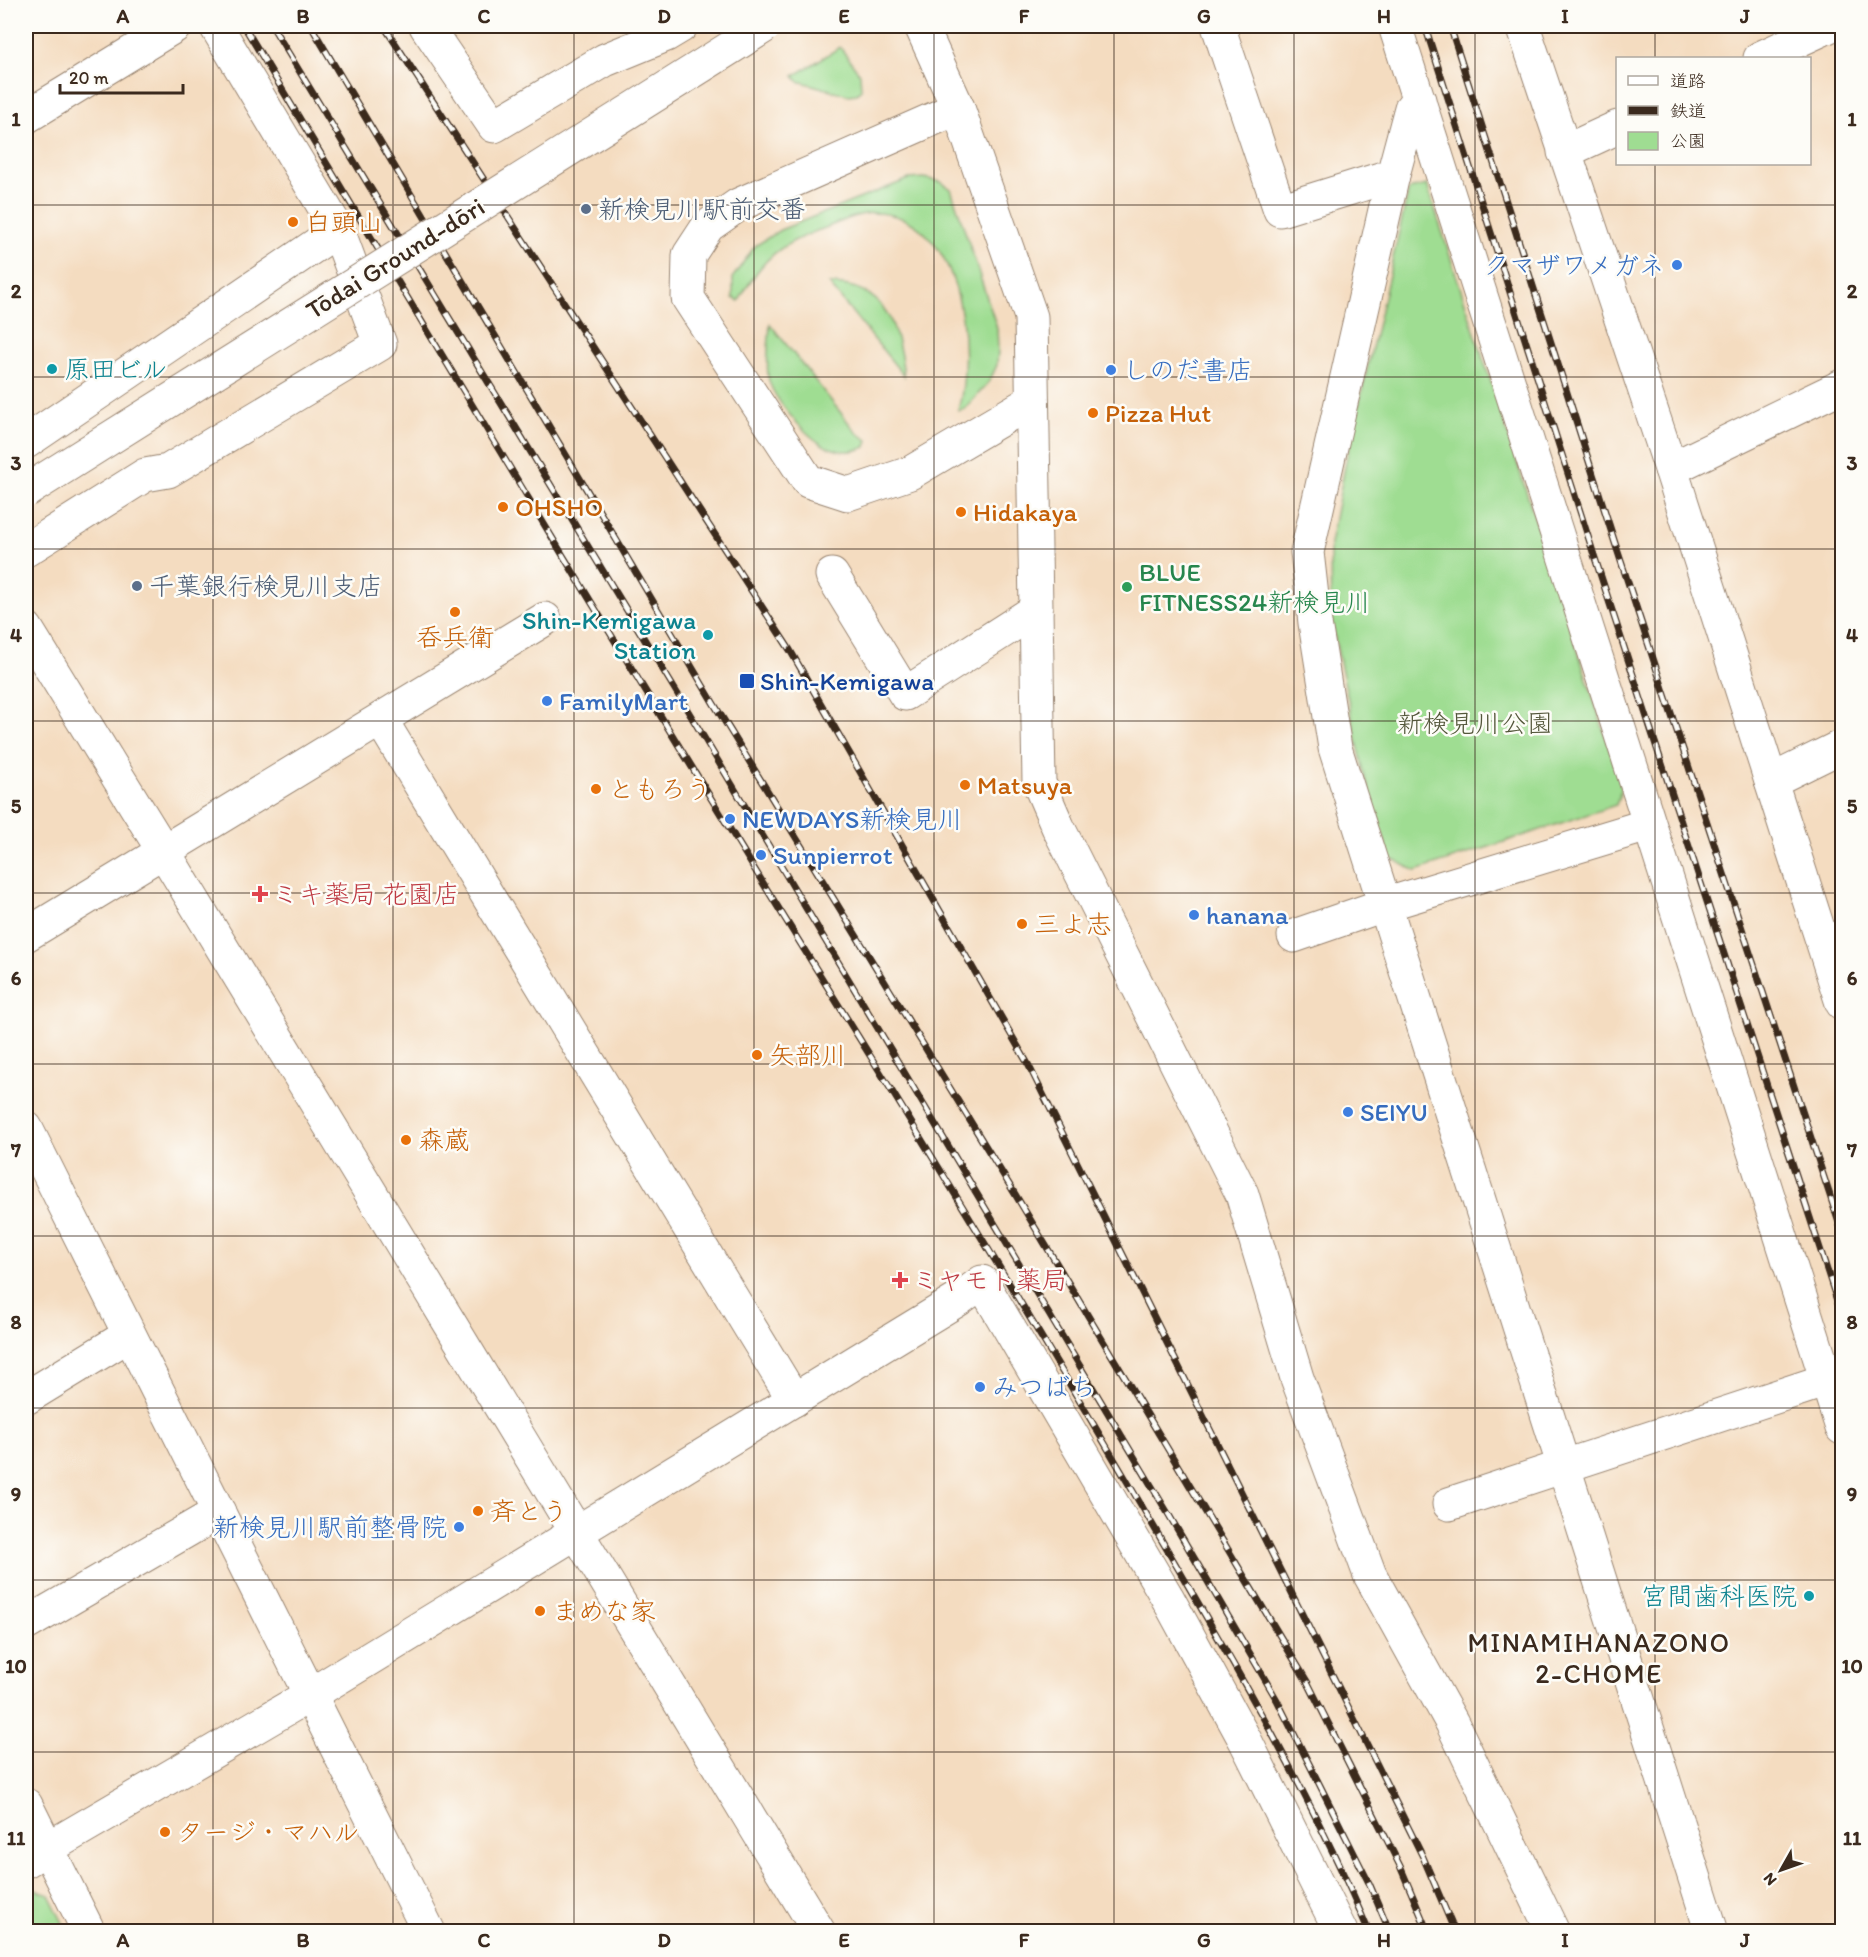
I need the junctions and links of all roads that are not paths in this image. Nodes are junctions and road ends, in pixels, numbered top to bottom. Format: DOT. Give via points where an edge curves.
graph roads {
  1 [pos="175,26"];
  2 [pos="216,26"];
  3 [pos="426,26"];
  4 [pos="681,26"];
  5 [pos="765,26"];
  6 [pos="921,26"];
  7 [pos="1218,26"];
  8 [pos="1395,26"];
  9 [pos="1523,26"];
  10 [pos="1829,26"];
  11 [pos="628,37"];
  12 [pos="1762,57"];
  13 [pos="1419,100"];
  14 [pos="957,108"];
  15 [pos="26,117"];
  16 [pos="1616,127"];
  17 [pos="1564,152"];
  18 [pos="1393,176"];
  19 [pos="338,230"];
  20 [pos="1842,387"];
  21 [pos="1032,401"];
  22 [pos="26,442"];
  23 [pos="1671,469"];
  24 [pos="26,491"];
  25 [pos="26,550"];
  26 [pos="832,575"];
  27 [pos="1036,610"];
  28 [pos="546,619"];
  29 [pos="26,628"];
  30 [pos="381,720"];
  31 [pos="1842,746"];
  32 [pos="1771,781"];
  33 [pos="1648,825"];
  34 [pos="165,852"];
  35 [pos="1384,905"];
  36 [pos="26,935"];
  37 [pos="1294,936"];
  38 [pos="1842,1003"];
  39 [pos="26,1128"];
  40 [pos="34,1166"];
  41 [pos="129,1335"];
  42 [pos="1827,1380"];
  43 [pos="26,1398"];
  44 [pos="794,1400"];
  45 [pos="1842,1428"];
  46 [pos="1564,1467"];
  47 [pos="1449,1504"];
  48 [pos="219,1512"];
  49 [pos="576,1534"];
  50 [pos="26,1624"];
  51 [pos="310,1695"];
  52 [pos="26,1805"];
  53 [pos="37,1855"];
  54 [pos="417,1928"];
  55 [pos="89,1932"];
  56 [pos="819,1932"];
  57 [pos="1341,1932"];
  58 [pos="1553,1932"];
  59 [pos="1712,1932"];
  1 -- 15 [label="street"];
  2 -- 19 [label="street"];
  3 -- 11 [label="street" via="494,126 605,60"];
  4 -- 11 [label="street" via="666,35"];
  5 -- 24 [label="street, Tōdai Ground-dōri, bridge"];
  6 -- 14 [label="street"];
  7 -- 18 [label="street" via="1280,210"];
  8 -- 13 [label="street"];
  9 -- 17 [label="street"];
  10 -- 12 [label="street"];
  13 -- 18 [label="street" via="1411,108"];
  13 -- 33 [label="street"];
  14 -- 21 [label="street" via="1031,317"];
  14 -- 21 [label="street" via="738,205 708,226 689,255 688,298 808,481 848,494 910,473"];
  16 -- 17 [label="street"];
  17 -- 23 [label="street"];
  18 -- 35 [label="street" via="1307,552 1335,748"];
  19 -- 22 [label="street"];
  19 -- 25 [label="street" via="380,344 168,471 146,475"];
  20 -- 23 [label="street"];
  21 -- 27 [label="street"];
  23 -- 32 [label="street"];
  26 -- 27 [label="street" via="905,694"];
  27 -- 58 [label="street" via="1040,783 1058,827 1242,1194 1297,1378 1370,1575 1452,1723"];
  28 -- 30 [label="street"];
  29 -- 34 [label="street"];
  30 -- 34 [label="street"];
  30 -- 44 [label="street"];
  31 -- 32 [label="street"];
  32 -- 38 [label="street"];
  33 -- 35 [label="street"];
  33 -- 42 [label="street"];
  34 -- 36 [label="street"];
  34 -- 49 [label="street"];
  35 -- 37 [label="street"];
  35 -- 46 [label="street"];
  39 -- 40 [label="street"];
  40 -- 41 [label="street"];
  41 -- 43 [label="street"];
  41 -- 48 [label="street"];
  42 -- 45 [label="street"];
  42 -- 46 [label="street"];
  44 -- 49 [label="street"];
  44 -- 57 [label="street" via="982,1282 1172,1607 1245,1740"];
  46 -- 47 [label="street"];
  46 -- 59 [label="street"];
  48 -- 50 [label="street"];
  48 -- 51 [label="street"];
  49 -- 51 [label="street"];
  49 -- 56 [label="street"];
  51 -- 53 [label="street"];
  51 -- 54 [label="street"];
  52 -- 53 [label="street"];
  53 -- 55 [label="street"];
}
